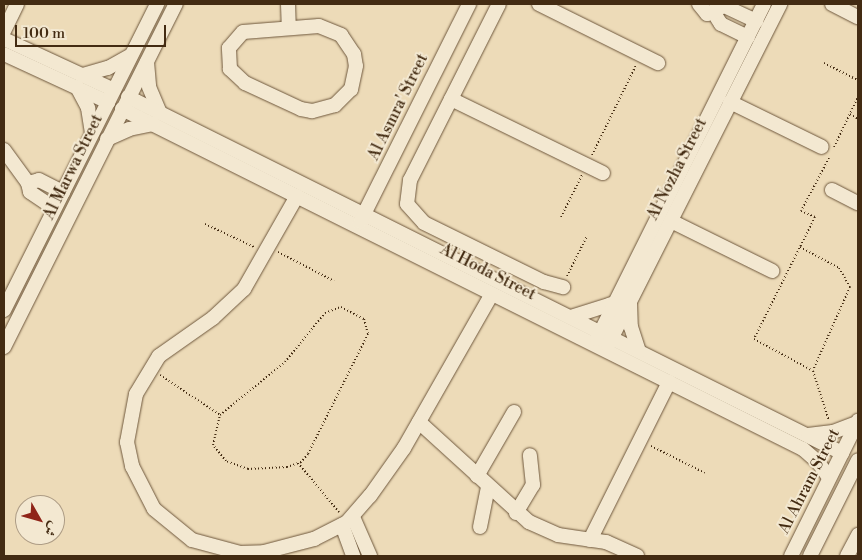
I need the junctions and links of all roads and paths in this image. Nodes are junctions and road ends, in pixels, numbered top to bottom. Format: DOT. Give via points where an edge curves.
graph roads {
  1 [pos="17,4"];
  2 [pos="157,4"];
  3 [pos="176,4"];
  4 [pos="288,4"];
  5 [pos="469,4"];
  6 [pos="499,4"];
  7 [pos="539,4"];
  8 [pos="698,4"];
  9 [pos="764,4"];
  10 [pos="780,4"];
  11 [pos="832,4"];
  12 [pos="719,8"];
  13 [pos="858,17"];
  14 [pos="756,21"];
  15 [pos="289,28"];
  16 [pos="4,31"];
  17 [pos="748,37"];
  18 [pos="4,39"];
  19 [pos="4,54"];
  20 [pos="131,54"];
  21 [pos="642,55"];
  22 [pos="147,61"];
  23 [pos="658,63"];
  24 [pos="824,63"];
  25 [pos="858,80"];
  26 [pos="80,81"];
  27 [pos="111,96"];
  28 [pos="858,97"];
  29 [pos="451,99"];
  30 [pos="730,102"];
  31 [pos="125,103"];
  32 [pos="159,111"];
  33 [pos="850,114"];
  34 [pos="858,119"];
  35 [pos="153,124"];
  36 [pos="92,132"];
  37 [pos="107,139"];
  38 [pos="822,147"];
  39 [pos="4,150"];
  40 [pos="587,165"];
  41 [pos="603,173"];
  42 [pos="28,183"];
  43 [pos="832,190"];
  44 [pos="63,192"];
  45 [pos="297,196"];
  46 [pos="858,203"];
  47 [pos="54,208"];
  48 [pos="560,217"];
  49 [pos="361,220"];
  50 [pos="671,221"];
  51 [pos="205,224"];
  52 [pos="587,236"];
  53 [pos="800,247"];
  54 [pos="268,251"];
  55 [pos="772,271"];
  56 [pos="334,281"];
  57 [pos="559,286"];
  58 [pos="492,294"];
  59 [pos="630,302"];
  60 [pos="615,303"];
  61 [pos="4,310"];
  62 [pos="571,317"];
  63 [pos="606,335"];
  64 [pos="4,347"];
  65 [pos="600,348"];
  66 [pos="639,351"];
  67 [pos="149,368"];
  68 [pos="812,371"];
  69 [pos="669,382"];
  70 [pos="514,412"];
  71 [pos="220,415"];
  72 [pos="419,422"];
  73 [pos="858,422"];
  74 [pos="833,432"];
  75 [pos="807,435"];
  76 [pos="640,441"];
  77 [pos="842,453"];
  78 [pos="530,455"];
  79 [pos="858,460"];
  80 [pos="298,463"];
  81 [pos="705,473"];
  82 [pos="477,476"];
  83 [pos="829,478"];
  84 [pos="492,490"];
  85 [pos="516,513"];
  86 [pos="347,521"];
  87 [pos="484,528"];
  88 [pos="858,535"];
  89 [pos="590,540"];
  90 [pos="353,556"];
  91 [pos="370,556"];
  92 [pos="636,556"];
  93 [pos="791,556"];
  94 [pos="810,556"];
  95 [pos="847,556"];
  1 -- 16 [label="street"];
  2 -- 20 [label="street, Al Marwa Street"];
  3 -- 22 [label="street, Al Marwa Street"];
  4 -- 15 [label="street"];
  5 -- 49 [label="street, Al Asmra' Street"];
  6 -- 29 [label="street"];
  7 -- 21 [label="street"];
  8 -- 12 [label="street" via="704,12"];
  9 -- 14 [label="street, Al Nozha Street"];
  10 -- 30 [label="street, Al Nozha Street"];
  11 -- 13 [label="street"];
  12 -- 14 [label="street"];
  12 -- 17 [label="street" via="724,26"];
  14 -- 17 [label="street, Al Nozha Street"];
  15 -- 15 [label="street" via="319,26 331,29 349,44 354,54 355,78 351,89 335,105 312,111 301,109 245,83 230,69 229,48 243,32"];
  17 -- 60 [label="street, Al Nozha Street"];
  18 -- 26 [label="street"];
  19 -- 26 [label="street"];
  20 -- 26 [label="street"];
  20 -- 27 [label="street, Al Marwa Street"];
  21 -- 23 [label="street"];
  21 -- 40 [label="path"];
  22 -- 31 [label="street, Al Marwa Street"];
  22 -- 32 [label="street" via="149,87"];
  24 -- 25 [label="path"];
  26 -- 27 [label="street"];
  26 -- 36 [label="street"];
  27 -- 36 [label="street, Al Marwa Street"];
  28 -- 33 [label="path"];
  29 -- 40 [label="street"];
  29 -- 57 [label="street" via="407,188 411,212 424,222"];
  30 -- 38 [label="street"];
  30 -- 50 [label="street, Al Nozha Street"];
  31 -- 32 [label="street, Al Hoda Street"];
  31 -- 35 [label="street, Al Hoda Street"];
  31 -- 37 [label="street, Al Marwa Street"];
  32 -- 49 [label="street, Al Hoda Street"];
  33 -- 34 [label="path"];
  33 -- 53 [label="path" via="802,211 816,217"];
  35 -- 37 [label="street"];
  35 -- 45 [label="street, Al Hoda Street"];
  36 -- 44 [label="street, Al Marwa Street"];
  37 -- 64 [label="street, Al Marwa Street"];
  39 -- 42 [label="street"];
  40 -- 41 [label="street"];
  40 -- 48 [label="path"];
  42 -- 44 [label="street" via="39,180"];
  42 -- 47 [label="street" via="30,192"];
  43 -- 46 [label="street"];
  44 -- 47 [label="street, Al Marwa Street"];
  45 -- 49 [label="street, Al Hoda Street"];
  45 -- 54 [label="street"];
  47 -- 61 [label="street, Al Marwa Street"];
  49 -- 58 [label="street, Al Hoda Street"];
  49 -- 62 [label="street, Al Hoda Street"];
  50 -- 55 [label="street"];
  50 -- 59 [label="street, Al Nozha Street"];
  51 -- 54 [label="path"];
  52 -- 57 [label="path"];
  53 -- 68 [label="path" via="839,268 850,287"];
  53 -- 68 [label="path" via="754,339"];
  54 -- 56 [label="path"];
  54 -- 67 [label="street" via="257,272 230,305 175,343"];
  58 -- 65 [label="street, Al Hoda Street"];
  58 -- 72 [label="street"];
  59 -- 63 [label="street, Al Nozha Street"];
  59 -- 66 [label="street" via="632,327"];
  60 -- 62 [label="street" via="594,313"];
  60 -- 63 [label="street, Al Nozha Street"];
  62 -- 63 [label="street, Al Hoda Street"];
  63 -- 65 [label="street, Al Nozha Street"];
  63 -- 66 [label="street, Al Hoda Street"];
  65 -- 69 [label="street, Al Hoda Street"];
  66 -- 75 [label="street, Al Hoda Street"];
  67 -- 71 [label="path"];
  67 -- 86 [label="street" via="136,394 127,442 141,489 154,509 172,526 215,548 240,553 288,546"];
  68 -- 74 [label="path"];
  69 -- 76 [label="street"];
  69 -- 83 [label="street, Al Hoda Street" via="803,449"];
  70 -- 82 [label="street"];
  71 -- 80 [label="path" via="213,445 231,464 248,469"];
  71 -- 80 [label="path" via="294,354 325,313 341,306 360,315 367,324 367,339 311,450"];
  72 -- 82 [label="street"];
  72 -- 86 [label="street" via="388,473"];
  73 -- 74 [label="street"];
  73 -- 77 [label="street, Al Ahram Street"];
  74 -- 75 [label="street"];
  75 -- 77 [label="street, Al Hoda Street"];
  76 -- 81 [label="path"];
  76 -- 89 [label="street"];
  77 -- 83 [label="street, Al Ahram Street"];
  78 -- 85 [label="street" via="534,485"];
  79 -- 94 [label="street"];
  80 -- 86 [label="path"];
  82 -- 84 [label="street"];
  83 -- 93 [label="street, Al Ahram Street"];
  84 -- 85 [label="street"];
  84 -- 87 [label="street"];
  85 -- 89 [label="street" via="551,533"];
  86 -- 90 [label="street"];
  86 -- 91 [label="street"];
  88 -- 95 [label="street"];
  89 -- 92 [label="street" via="613,544"];
}
